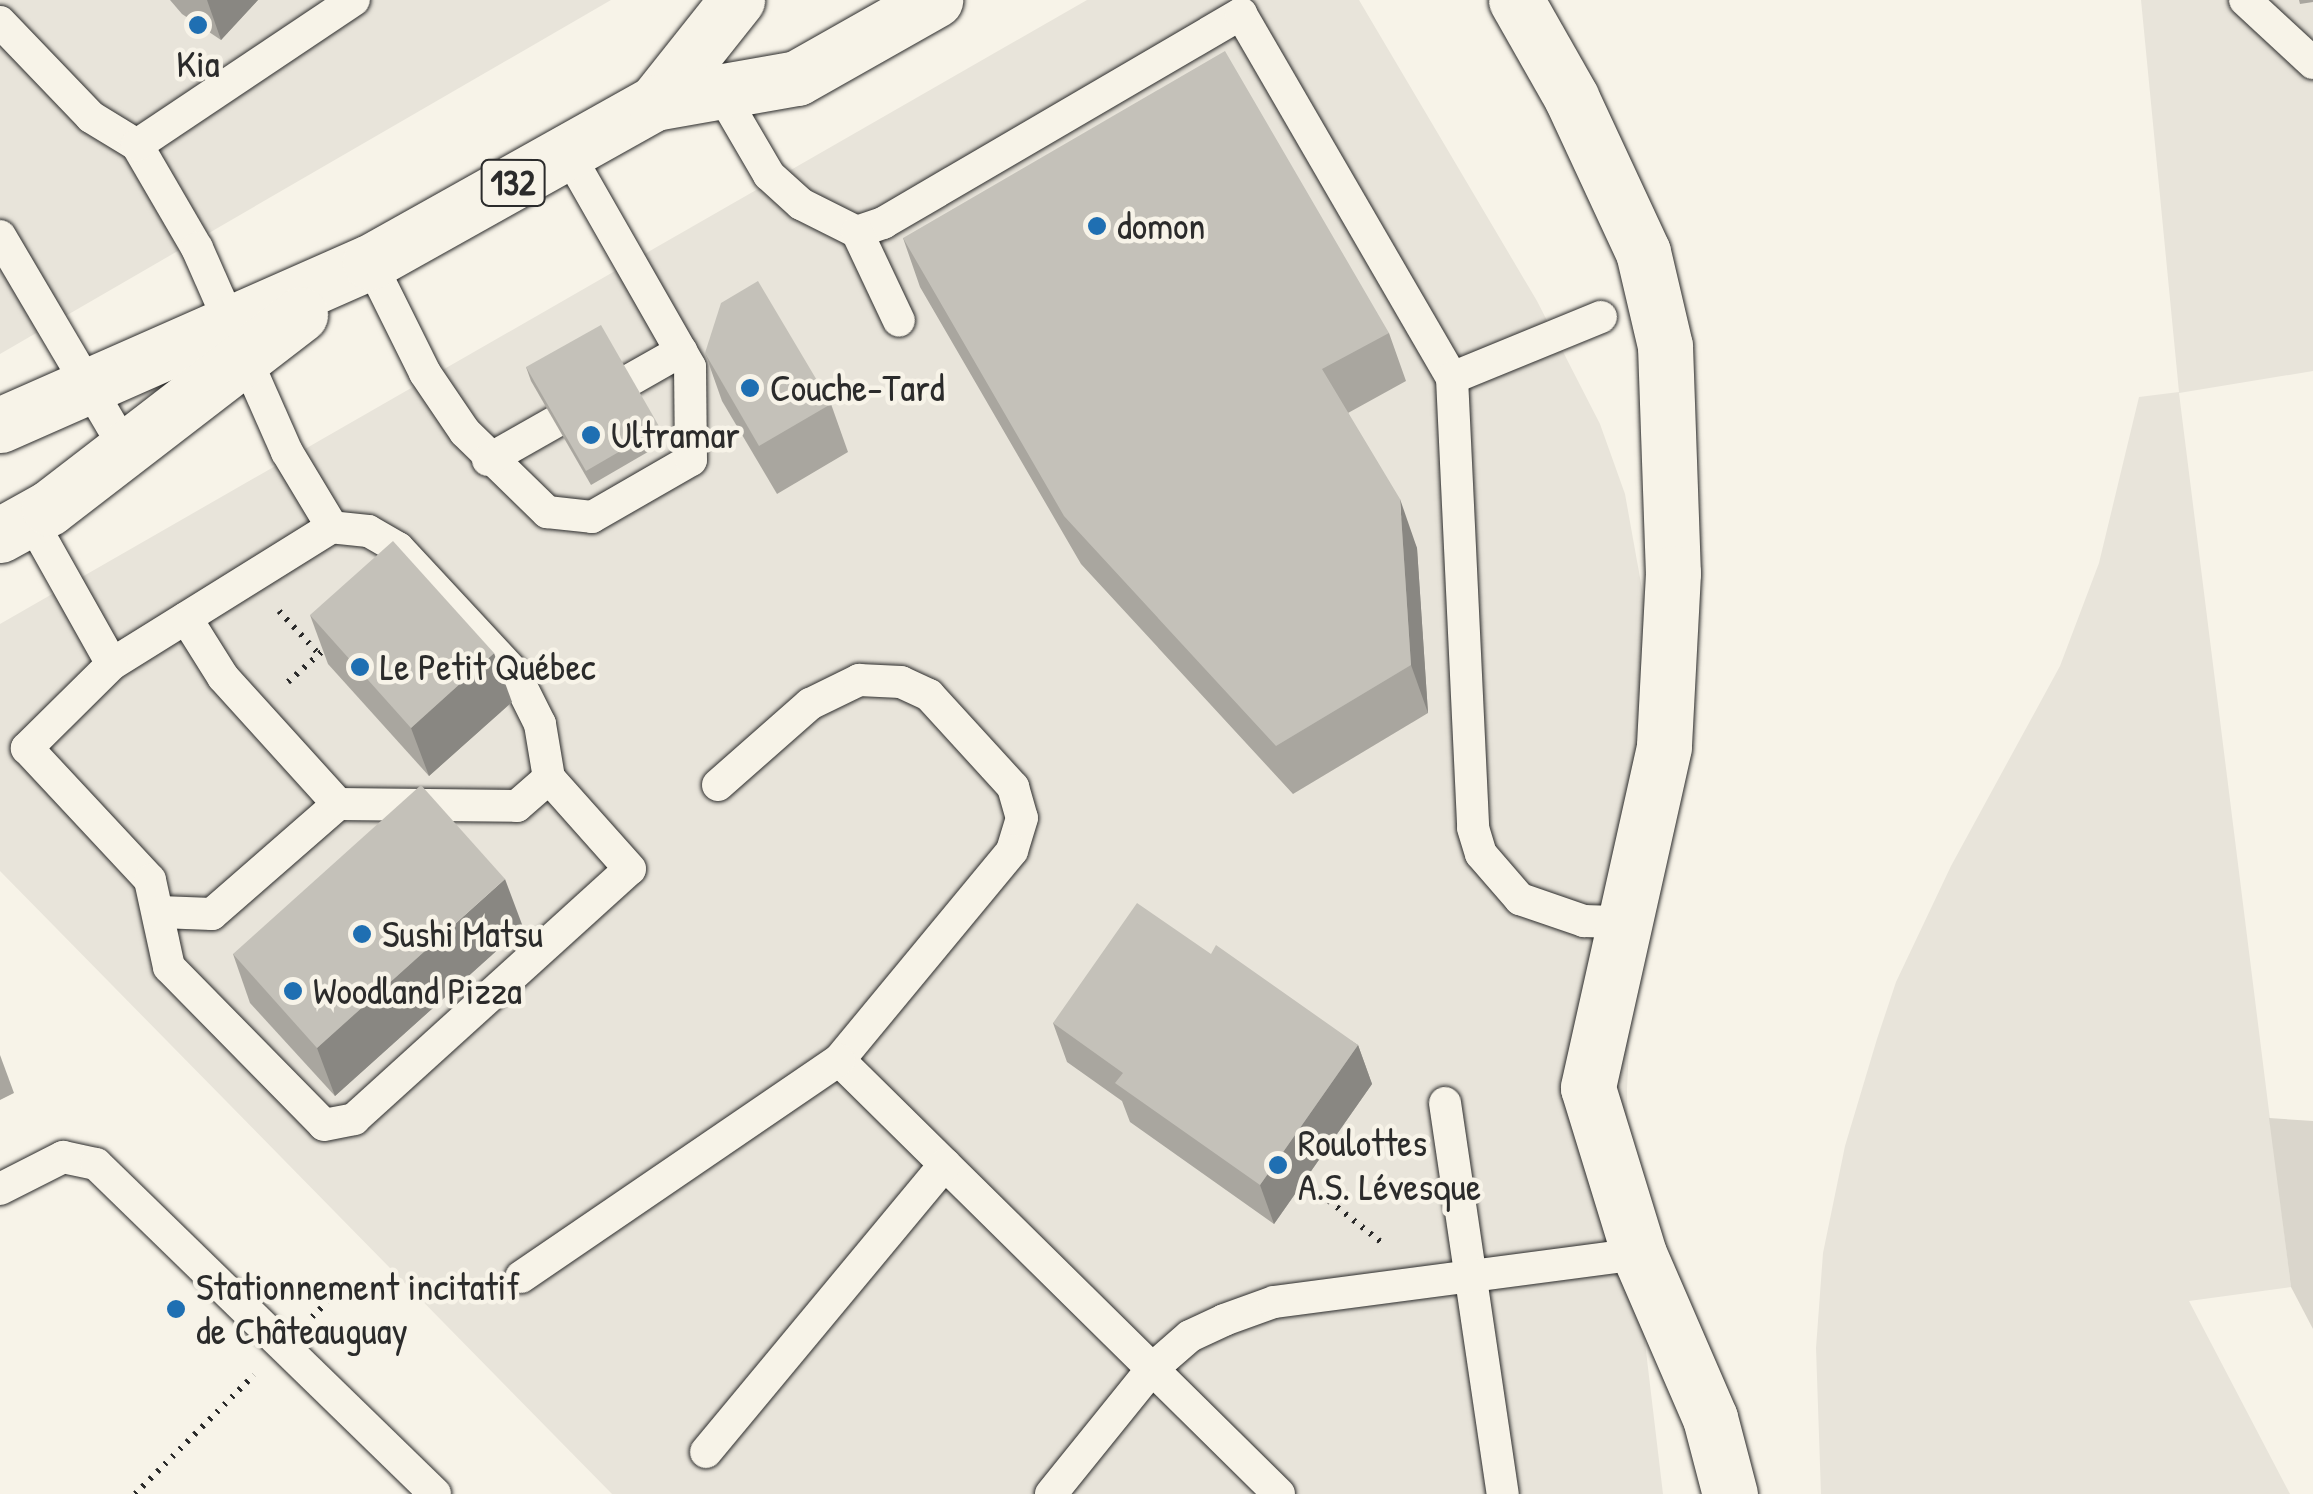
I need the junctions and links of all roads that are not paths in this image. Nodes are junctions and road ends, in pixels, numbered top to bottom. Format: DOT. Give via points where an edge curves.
graph roads {
  1 [pos="354,0"];
  2 [pos="737,0"];
  3 [pos="935,0"];
  4 [pos="1516,0"];
  5 [pos="2245,0"];
  6 [pos="0,22"];
  7 [pos="2313,62"];
  8 [pos="708,69"];
  9 [pos="137,145"];
  10 [pos="568,153"];
  11 [pos="857,232"];
  12 [pos="0,236"];
  13 [pos="370,262"];
  14 [pos="1600,317"];
  15 [pos="899,322"];
  16 [pos="240,338"];
  17 [pos="681,350"];
  18 [pos="1452,378"];
  19 [pos="630,380"];
  20 [pos="90,384"];
  21 [pos="555,422"];
  22 [pos="0,425"];
  23 [pos="125,448"];
  24 [pos="488,460"];
  25 [pos="15,527"];
  26 [pos="332,527"];
  27 [pos="186,618"];
  28 [pos="112,664"];
  29 [pos="549,778"];
  30 [pos="718,785"];
  31 [pos="338,804"];
  32 [pos="160,912"];
  33 [pos="1622,922"];
  34 [pos="839,1060"];
  35 [pos="1445,1103"];
  36 [pos="944,1164"];
  37 [pos="0,1189"];
  38 [pos="1640,1254"];
  39 [pos="521,1277"];
  40 [pos="1470,1277"];
  41 [pos="1152,1369"];
  42 [pos="706,1452"];
  43 [pos="434,1494"];
  44 [pos="1051,1494"];
  45 [pos="1280,1494"];
  46 [pos="1502,1494"];
  47 [pos="1730,1494"];
  1 -- 9 [label="lane"];
  2 -- 8 [label="main road"];
  3 -- 8 [label="main road, 132" via="797,78"];
  4 -- 33 [label="main road" via="1572,98 1643,252 1664,346 1673,573 1664,746"];
  5 -- 7 [label="lane"];
  6 -- 9 [label="lane" via="91,117"];
  8 -- 10 [label="main road, 132"];
  8 -- 11 [label="lane" via="770,175 801,204"];
  9 -- 16 [label="lane"];
  10 -- 13 [label="main road, 132"];
  10 -- 17 [label="lane"];
  11 -- 15 [label="lane"];
  11 -- 18 [label="lane" via="884,223 1241,14"];
  12 -- 20 [label="lane"];
  13 -- 16 [label="main road, 132"];
  13 -- 24 [label="lane" via="424,373"];
  14 -- 18 [label="lane"];
  16 -- 20 [label="main road, 132"];
  16 -- 23 [label="main road, 132"];
  16 -- 26 [label="lane" via="287,452"];
  17 -- 19 [label="lane"];
  17 -- 24 [label="lane" via="690,366 691,460 592,517 547,512"];
  18 -- 33 [label="lane" via="1472,828 1481,854 1520,899 1584,921"];
  20 -- 22 [label="main road, 132"];
  20 -- 23 [label="lane"];
  21 -- 24 [label="lane"];
  23 -- 25 [label="main road, 132"];
  25 -- 28 [label="lane"];
  26 -- 27 [label="lane"];
  26 -- 29 [label="lane" via="368,531 398,548 515,674 540,724"];
  27 -- 28 [label="lane"];
  27 -- 31 [label="lane" via="223,677"];
  28 -- 32 [label="lane" via="27,748 141,867"];
  29 -- 31 [label="lane" via="517,806"];
  29 -- 32 [label="lane" via="630,869 340,1125 315,1121 179,979 164,954"];
  30 -- 34 [label="lane" via="810,704 859,680 901,682 928,695 1014,787 1022,818 1012,850"];
  31 -- 32 [label="lane" via="212,914"];
  33 -- 38 [label="main road" via="1588,1088"];
  34 -- 36 [label="lane"];
  34 -- 39 [label="lane"];
  35 -- 40 [label="lane"];
  36 -- 41 [label="lane"];
  36 -- 42 [label="lane"];
  37 -- 43 [label="lane" via="63,1157 96,1164"];
  38 -- 40 [label="lane"];
  38 -- 47 [label="main road" via="1710,1418"];
  40 -- 41 [label="lane" via="1274,1302 1190,1336"];
  40 -- 46 [label="lane"];
  41 -- 44 [label="lane"];
  41 -- 45 [label="lane"];
}
